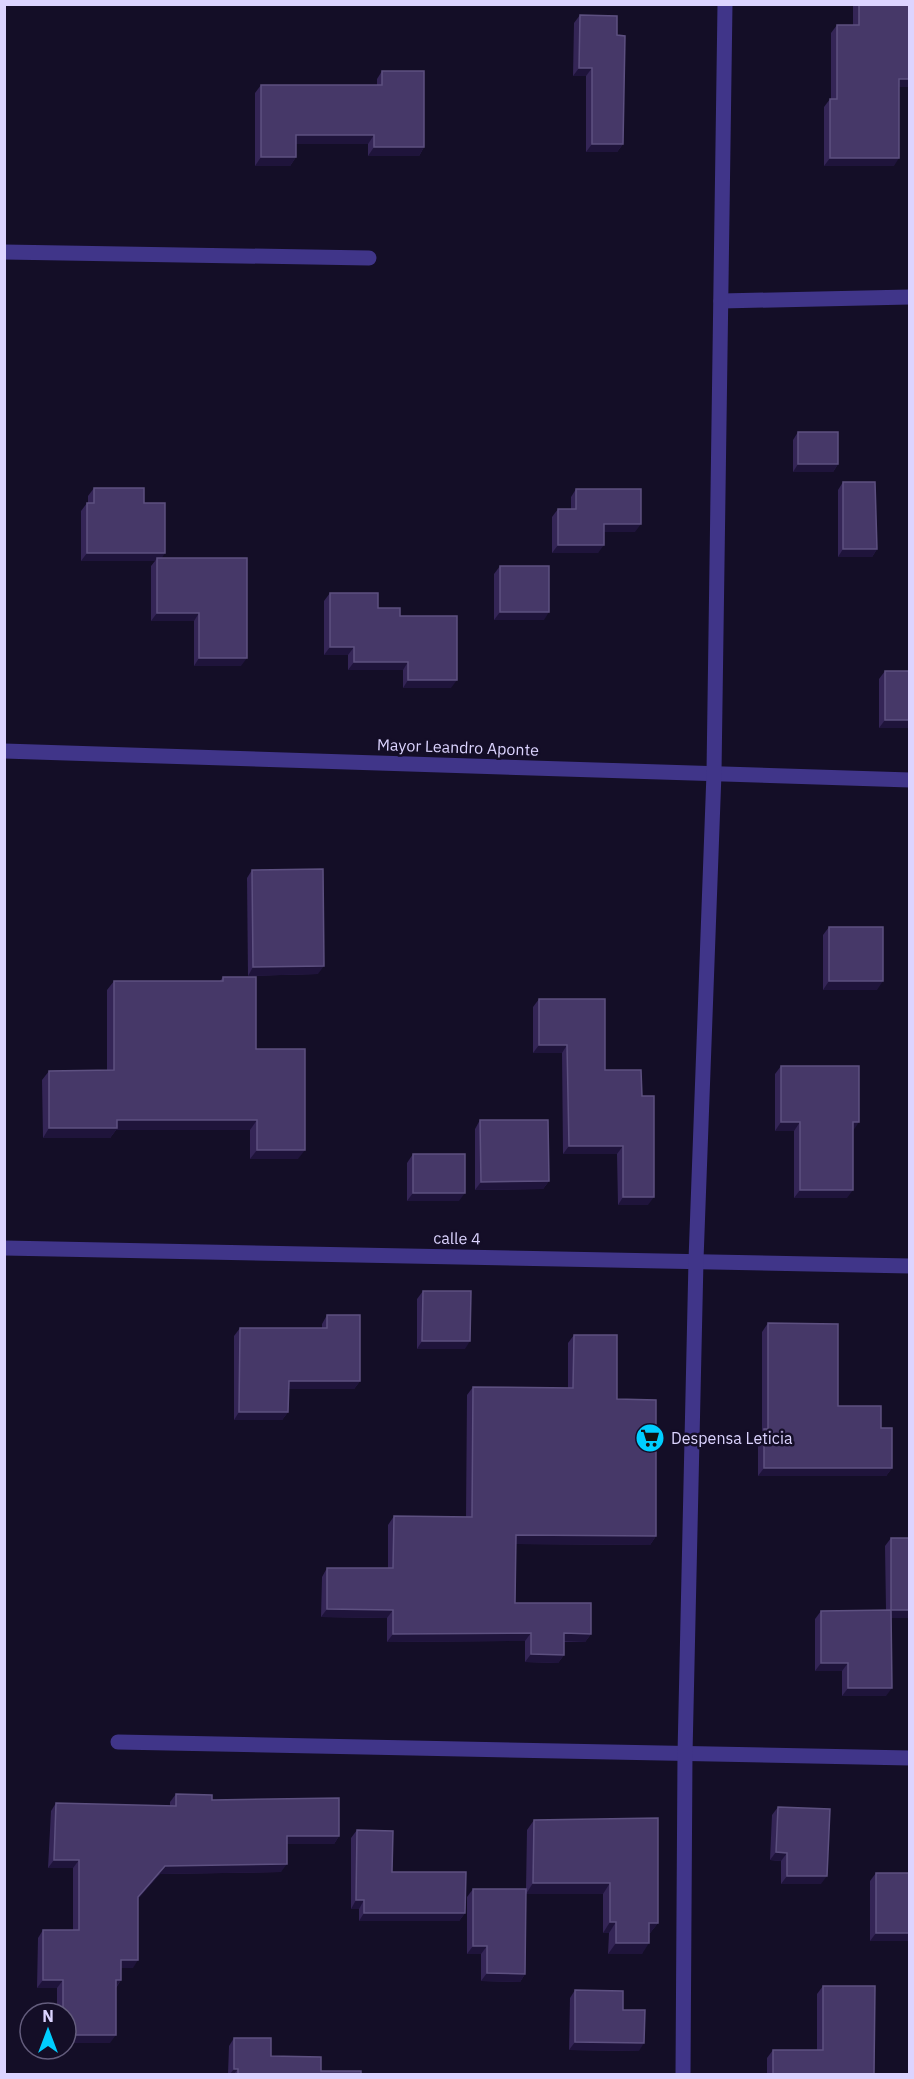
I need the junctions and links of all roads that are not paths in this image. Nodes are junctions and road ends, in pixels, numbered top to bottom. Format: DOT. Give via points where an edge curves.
graph roads {
  1 [pos="725,4"];
  2 [pos="4,252"];
  3 [pos="369,258"];
  4 [pos="909,297"];
  5 [pos="720,301"];
  6 [pos="4,751"];
  7 [pos="714,773"];
  8 [pos="909,780"];
  9 [pos="4,1248"];
  10 [pos="696,1260"];
  11 [pos="909,1266"];
  12 [pos="118,1742"];
  13 [pos="685,1754"];
  14 [pos="909,1758"];
  15 [pos="683,2074"];
  1 -- 5 [label="street"];
  2 -- 3 [label="street"];
  4 -- 5 [label="street"];
  5 -- 7 [label="street"];
  6 -- 7 [label="street, Mayor Leandro Aponte"];
  7 -- 8 [label="street, Mayor Leandro Aponte"];
  7 -- 10 [label="street"];
  9 -- 10 [label="street, calle 4"];
  10 -- 11 [label="street, calle 4"];
  10 -- 13 [label="street"];
  12 -- 13 [label="street"];
  13 -- 14 [label="street"];
  13 -- 15 [label="street"];
}
